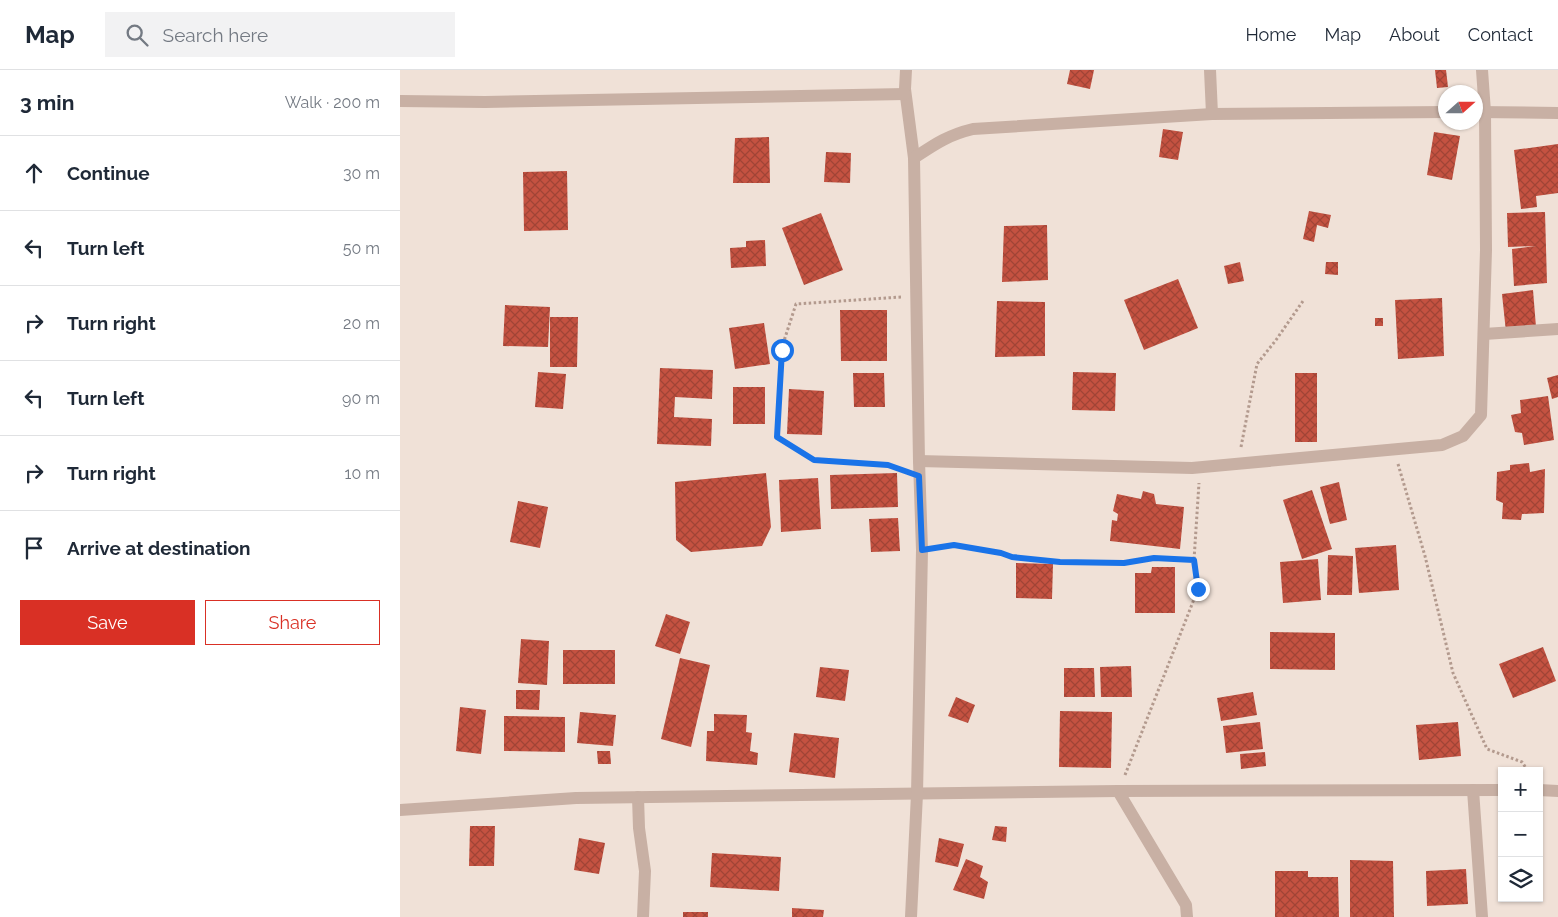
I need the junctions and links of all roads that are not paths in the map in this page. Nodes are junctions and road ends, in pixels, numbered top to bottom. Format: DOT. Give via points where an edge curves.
graph roads {
  1 [pos="906,70"];
  2 [pos="1210,70"];
  3 [pos="1482,70"];
  4 [pos="1481,85"];
  5 [pos="905,94"];
  6 [pos="400,101"];
  7 [pos="1438,112"];
  8 [pos="1483,112"];
  9 [pos="1558,113"];
  10 [pos="1212,114"];
  11 [pos="1481,130"];
  12 [pos="914,158"];
  13 [pos="1558,329"];
  14 [pos="1484,334"];
  15 [pos="919,461"];
  16 [pos="1473,790"];
  17 [pos="1498,790"];
  18 [pos="1543,790"];
  19 [pos="1118,791"];
  20 [pos="1558,791"];
  21 [pos="917,794"];
  22 [pos="638,797"];
  23 [pos="400,810"];
  24 [pos="643,917"];
  25 [pos="911,917"];
  26 [pos="1187,917"];
  27 [pos="1482,917"];
  1 -- 5 [label="street"];
  2 -- 10 [label="street"];
  3 -- 4 [label="street"];
  5 -- 6 [label="street"];
  5 -- 12 [label="street"];
  7 -- 10 [label="street"];
  8 -- 9 [label="street"];
  10 -- 12 [label="street" via="973,128 943,138"];
  11 -- 14 [label="street" via="1486,250"];
  12 -- 15 [label="street"];
  13 -- 14 [label="street"];
  14 -- 15 [label="street" via="1481,415 1463,436 1442,445 1200,467"];
  15 -- 21 [label="street" via="922,550"];
  16 -- 17 [label="street"];
  16 -- 19 [label="street"];
  16 -- 27 [label="street"];
  18 -- 20 [label="street"];
  19 -- 21 [label="street"];
  19 -- 26 [label="street" via="1186,906"];
  21 -- 22 [label="street"];
  21 -- 25 [label="street"];
  22 -- 23 [label="street"];
  22 -- 24 [label="street" via="645,872"];
}
